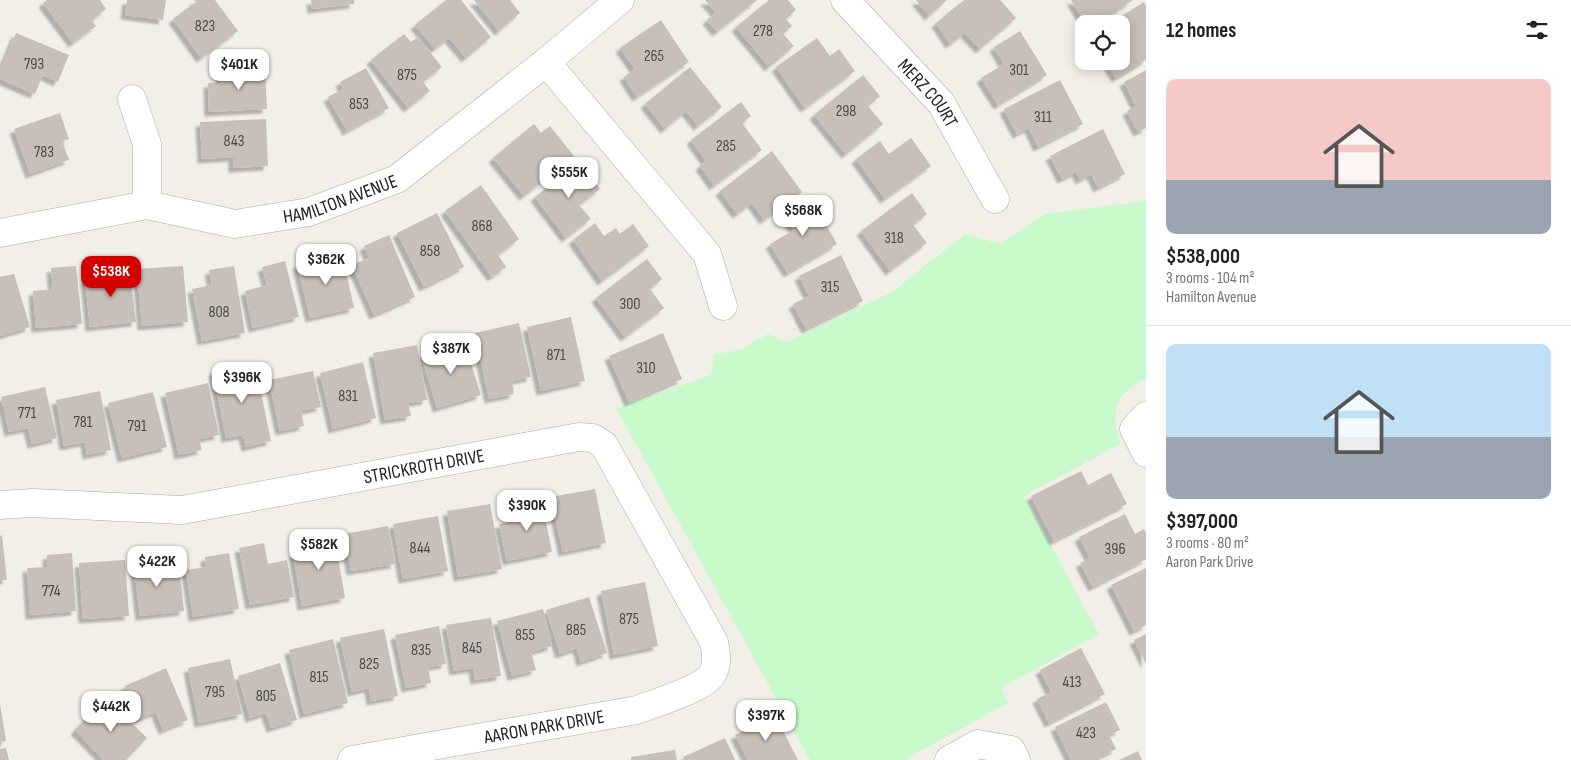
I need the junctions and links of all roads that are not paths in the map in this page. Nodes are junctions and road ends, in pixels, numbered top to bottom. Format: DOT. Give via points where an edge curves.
graph roads {
  1 [pos="620,0"];
  2 [pos="845,0"];
  3 [pos="546,62"];
  4 [pos="132,99"];
  5 [pos="995,199"];
  6 [pos="146,204"];
  7 [pos="0,233"];
  8 [pos="723,306"];
  9 [pos="1144,418"];
  10 [pos="1146,453"];
  11 [pos="0,505"];
  12 [pos="717,658"];
  13 [pos="352,760"];
  14 [pos="949,760"];
  15 [pos="1016,760"];
  1 -- 3 [label="street, HAMILTON AVENUE"];
  2 -- 5 [label="street, MERZ COURT" via="941,103"];
  3 -- 6 [label="street, HAMILTON AVENUE" via="397,179 309,212 235,224"];
  3 -- 8 [label="street" via="707,254"];
  4 -- 6 [label="street" via="148,144"];
  6 -- 7 [label="street, HAMILTON AVENUE"];
  9 -- 10 [label="street" via="1134,429"];
  11 -- 12 [label="street, STRICKROTH DRIVE" via="33,503 182,510 580,437 593,438 604,446 714,642"];
  12 -- 13 [label="street, AARON PARK DRIVE" via="710,676 678,695 637,710"];
  14 -- 15 [label="street" via="978,744 1010,750"];
}
